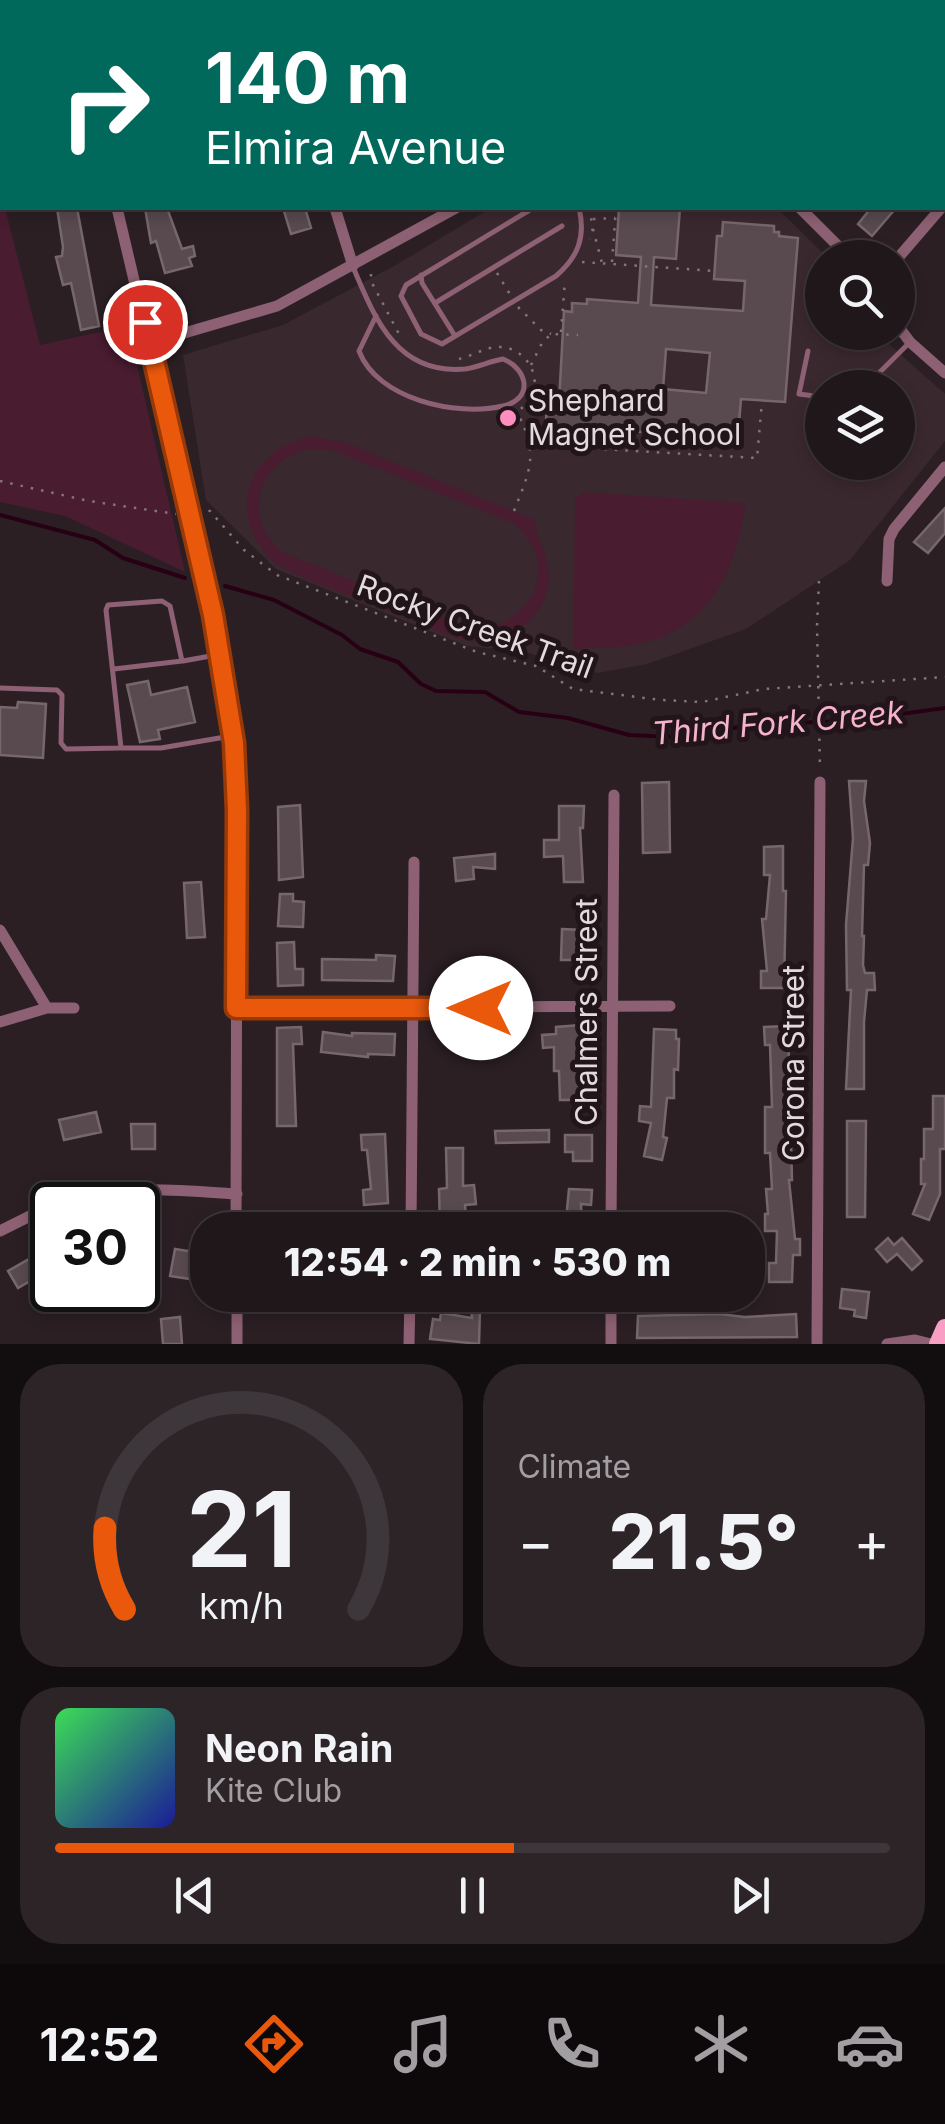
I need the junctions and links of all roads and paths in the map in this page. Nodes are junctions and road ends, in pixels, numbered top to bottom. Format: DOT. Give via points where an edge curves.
graph roads {
  1 [pos="117,210"];
  2 [pos="336,210"];
  3 [pos="452,210"];
  4 [pos="530,210"];
  5 [pos="580,210"];
  6 [pos="616,210"];
  7 [pos="802,210"];
  8 [pos="939,210"];
  9 [pos="615,218"];
  10 [pos="591,219"];
  11 [pos="562,226"];
  12 [pos="593,228"];
  13 [pos="832,240"];
  14 [pos="913,240"];
  15 [pos="580,262"];
  16 [pos="602,264"];
  17 [pos="612,264"];
  18 [pos="353,266"];
  19 [pos="714,270"];
  20 [pos="421,275"];
  21 [pos="565,279"];
  22 [pos="435,304"];
  23 [pos="376,316"];
  24 [pos="560,334"];
  25 [pos="578,335"];
  26 [pos="455,336"];
  27 [pos="150,343"];
  28 [pos="915,346"];
  29 [pos="902,350"];
  30 [pos="808,351"];
  31 [pos="530,366"];
  32 [pos="882,370"];
  33 [pos="945,373"];
  34 [pos="534,389"];
  35 [pos="574,394"];
  36 [pos="805,395"];
  37 [pos="762,401"];
  38 [pos="518,413"];
  39 [pos="531,445"];
  40 [pos="945,467"];
  41 [pos="0,481"];
  42 [pos="201,510"];
  43 [pos="514,511"];
  44 [pos="179,514"];
  45 [pos="819,581"];
  46 [pos="888,581"];
  47 [pos="219,655"];
  48 [pos="182,661"];
  49 [pos="114,669"];
  50 [pos="945,677"];
  51 [pos="820,686"];
  52 [pos="0,688"];
  53 [pos="232,736"];
  54 [pos="121,748"];
  55 [pos="820,782"];
  56 [pos="614,795"];
  57 [pos="414,862"];
  58 [pos="0,930"];
  59 [pos="670,1006"];
  60 [pos="612,1007"];
  61 [pos="47,1008"];
  62 [pos="74,1008"];
  63 [pos="236,1008"];
  64 [pos="413,1008"];
  65 [pos="0,1022"];
  66 [pos="160,1189"];
  67 [pos="236,1194"];
  68 [pos="236,1212"];
  69 [pos="410,1212"];
  70 [pos="611,1212"];
  71 [pos="30,1216"];
  72 [pos="0,1231"];
  73 [pos="236,1312"];
  74 [pos="410,1312"];
  75 [pos="611,1312"];
  76 [pos="945,1328"];
  77 [pos="237,1344"];
  78 [pos="410,1344"];
  79 [pos="611,1344"];
  80 [pos="817,1344"];
  81 [pos="888,1344"];
  82 [pos="935,1344"];
  1 -- 27 [label="street"];
  2 -- 18 [label="street"];
  3 -- 18 [label="street"];
  4 -- 20 [label="lane"];
  5 -- 26 [label="lane" via="584,228 570,264"];
  6 -- 9 [label="path"];
  7 -- 13 [label="street"];
  8 -- 14 [label="street"];
  9 -- 10 [label="path"];
  9 -- 17 [label="path"];
  11 -- 22 [label="lane"];
  12 -- 16 [label="path"];
  15 -- 16 [label="path"];
  16 -- 17 [label="path"];
  17 -- 19 [label="path"];
  18 -- 23 [label="lane"];
  18 -- 27 [label="street" via="277,306"];
  20 -- 22 [label="lane"];
  20 -- 26 [label="lane" via="402,296 407,312 430,341 442,344"];
  21 -- 24 [label="path"];
  22 -- 26 [label="lane"];
  23 -- 23 [label="lane" via="359,350 364,365 405,393 467,409 504,406 526,388 525,375 504,359 460,369 422,364 396,348"];
  24 -- 25 [label="path"];
  24 -- 31 [label="path" via="542,343"];
  27 -- 47 [label="street"];
  28 -- 33 [label="street"];
  29 -- 32 [label="lane"];
  30 -- 36 [label="lane" via="799,394"];
  34 -- 35 [label="path"];
  37 -- 39 [label="path" via="758,458"];
  38 -- 39 [label="path"];
  39 -- 43 [label="path"];
  40 -- 46 [label="street" via="894,529"];
  41 -- 44 [label="path"];
  42 -- 51 [label="path, Rocky Creek Trail" via="210,511 244,550 278,575 476,652 536,666 573,689 702,702"];
  45 -- 51 [label="path"];
  47 -- 48 [label="lane"];
  47 -- 53 [label="street"];
  48 -- 49 [label="lane"];
  48 -- 49 [label="lane" via="170,606 108,606"];
  49 -- 54 [label="lane"];
  50 -- 51 [label="path, Rocky Creek Trail"];
  51 -- 55 [label="path"];
  52 -- 54 [label="lane" via="57,690 66,749"];
  53 -- 54 [label="lane"];
  53 -- 63 [label="street"];
  55 -- 80 [label="street, Corona Street"];
  56 -- 60 [label="street, Chalmers Street"];
  57 -- 64 [label="street"];
  58 -- 61 [label="street"];
  59 -- 60 [label="street"];
  60 -- 64 [label="street"];
  60 -- 70 [label="street, Chalmers Street"];
  61 -- 62 [label="street"];
  61 -- 65 [label="street"];
  63 -- 64 [label="street"];
  63 -- 67 [label="street"];
  64 -- 69 [label="street"];
  66 -- 67 [label="street"];
  67 -- 68 [label="street"];
  71 -- 72 [label="street"];
  73 -- 77 [label="street"];
  74 -- 78 [label="street"];
  75 -- 79 [label="street"];
  76 -- 82 [label="main road"];
  81 -- 82 [label="street"];
}
